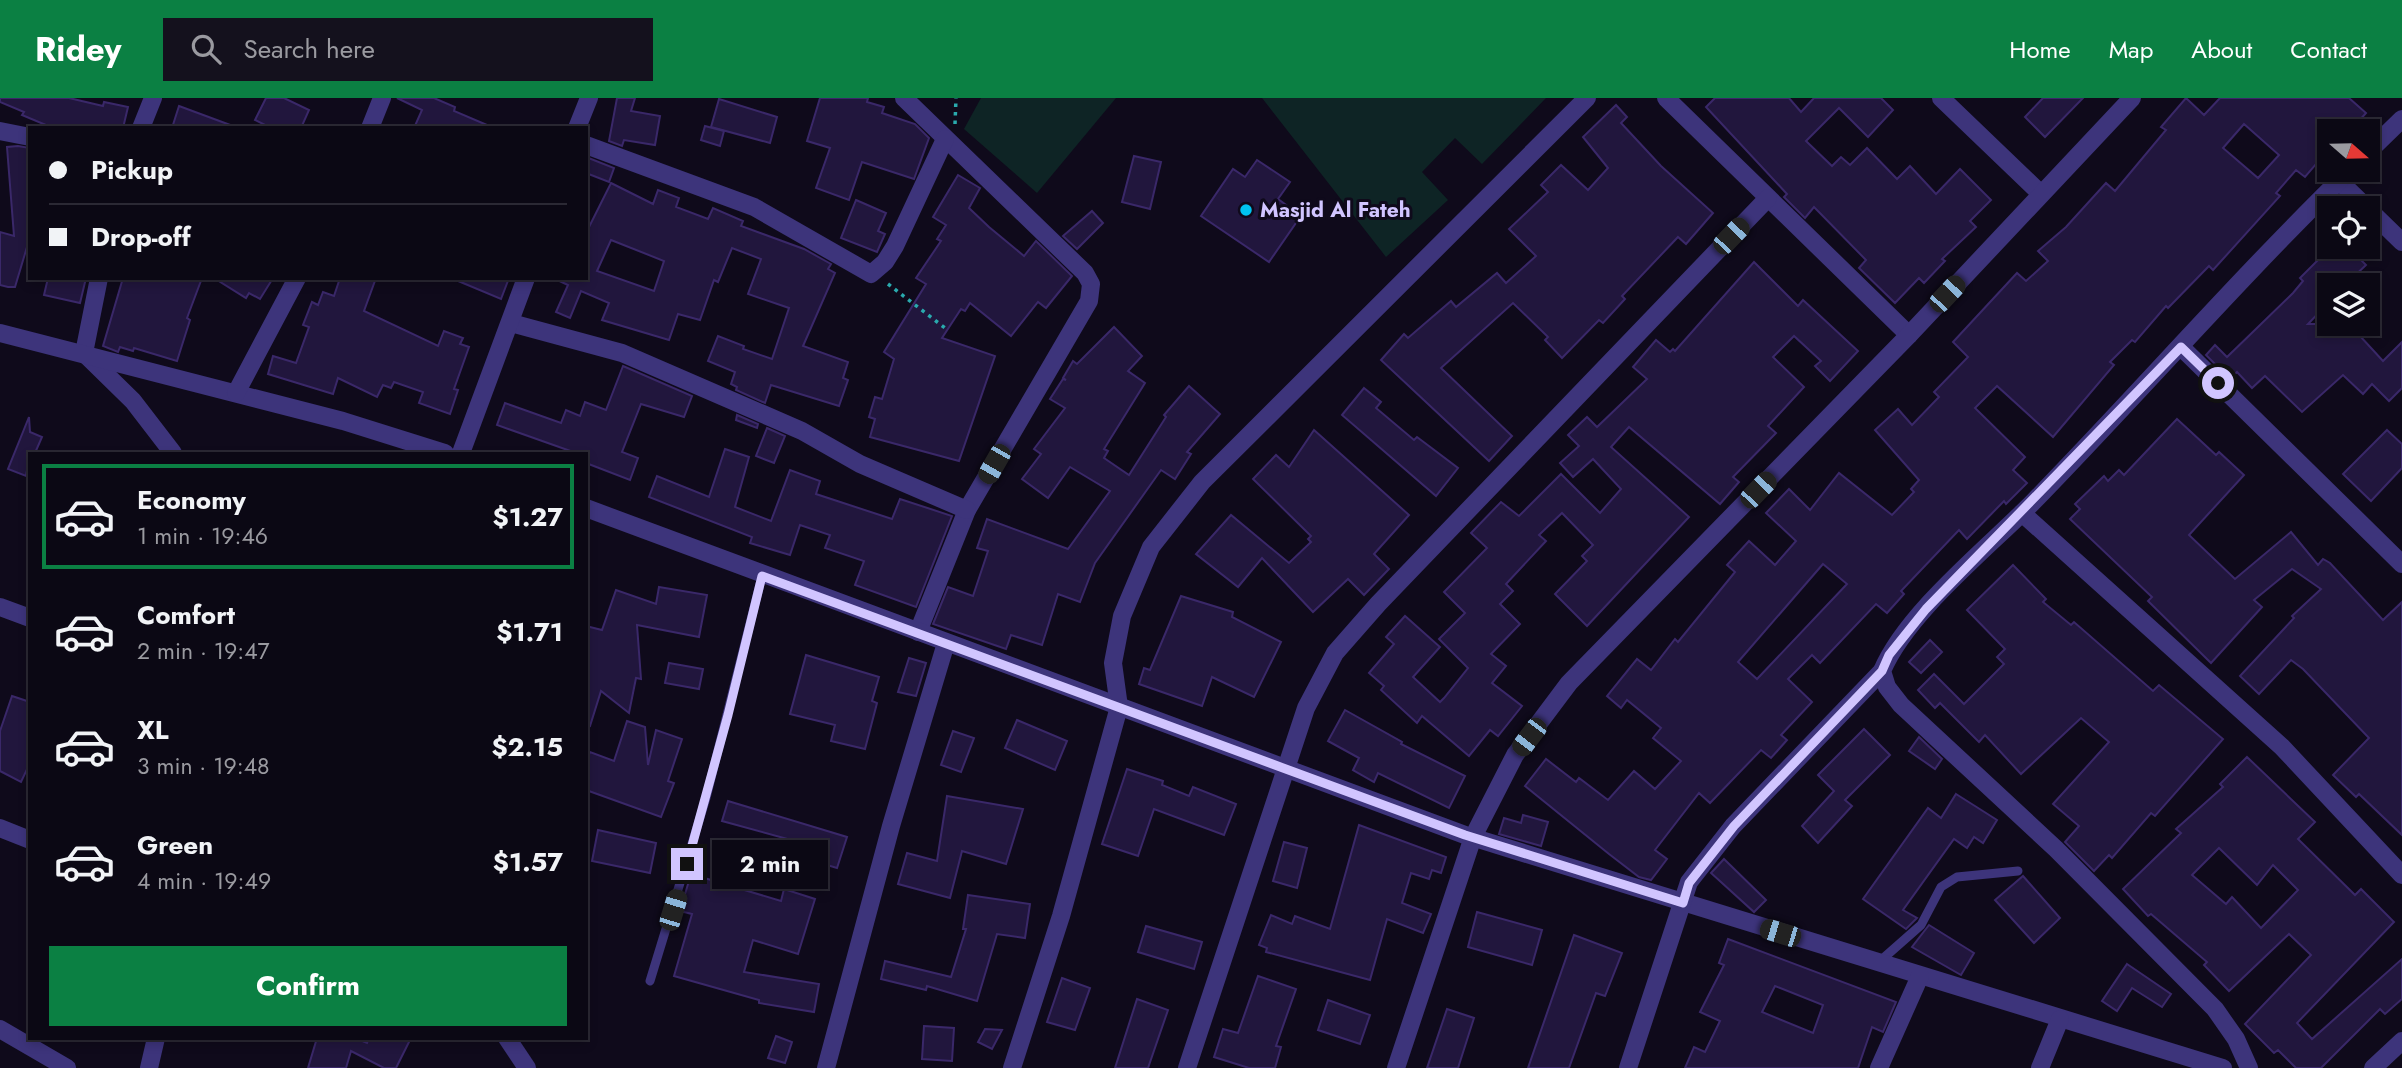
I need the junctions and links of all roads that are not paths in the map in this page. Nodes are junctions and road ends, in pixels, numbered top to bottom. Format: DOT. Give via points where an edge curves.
graph roads {
  1 [pos="153,98"];
  2 [pos="382,98"];
  3 [pos="589,98"];
  4 [pos="904,98"];
  5 [pos="1587,98"];
  6 [pos="1666,98"];
  7 [pos="1941,98"];
  8 [pos="2132,98"];
  9 [pos="2402,119"];
  10 [pos="142,126"];
  11 [pos="371,126"];
  12 [pos="578,126"];
  13 [pos="0,131"];
  14 [pos="28,137"];
  15 [pos="945,139"];
  16 [pos="2380,140"];
  17 [pos="588,146"];
  18 [pos="2337,182"];
  19 [pos="2040,193"];
  20 [pos="1768,198"];
  21 [pos="2380,221"];
  22 [pos="2402,242"];
  23 [pos="99,280"];
  24 [pos="296,280"];
  25 [pos="525,280"];
  26 [pos="511,323"];
  27 [pos="0,333"];
  28 [pos="1909,335"];
  29 [pos="2181,347"];
  30 [pos="85,353"];
  31 [pos="236,393"];
  32 [pos="172,452"];
  33 [pos="442,452"];
  34 [pos="461,452"];
  35 [pos="588,509"];
  36 [pos="967,510"];
  37 [pos="2022,513"];
  38 [pos="2402,564"];
  39 [pos="762,576"];
  40 [pos="0,607"];
  41 [pos="28,617"];
  42 [pos="918,632"];
  43 [pos="946,643"];
  44 [pos="1882,671"];
  45 [pos="1119,707"];
  46 [pos="1287,769"];
  47 [pos="0,828"];
  48 [pos="1473,837"];
  49 [pos="28,839"];
  50 [pos="2018,871"];
  51 [pos="2402,875"];
  52 [pos="1683,903"];
  53 [pos="1878,963"];
  54 [pos="1920,976"];
  55 [pos="650,981"];
  56 [pos="2060,1019"];
  57 [pos="0,1029"];
  58 [pos="156,1040"];
  59 [pos="508,1040"];
  60 [pos="2402,1041"];
  61 [pos="67,1068"];
  62 [pos="149,1068"];
  63 [pos="527,1068"];
  64 [pos="826,1068"];
  65 [pos="1012,1068"];
  66 [pos="1187,1068"];
  67 [pos="1396,1068"];
  68 [pos="1628,1068"];
  69 [pos="1879,1068"];
  70 [pos="2040,1068"];
  71 [pos="2222,1068"];
  72 [pos="2249,1068"];
  73 [pos="2373,1068"];
  1 -- 10 [label="street"];
  2 -- 11 [label="street"];
  3 -- 12 [label="street"];
  4 -- 15 [label="street"];
  5 -- 45 [label="street" via="1202,482 1151,547 1122,615 1113,663"];
  6 -- 20 [label="street"];
  7 -- 19 [label="street"];
  8 -- 19 [label="street"];
  9 -- 16 [label="street"];
  13 -- 14 [label="street"];
  15 -- 17 [label="street" via="895,246 886,262 871,274 754,207"];
  15 -- 36 [label="street" via="1091,284 1089,302"];
  18 -- 29 [label="street"];
  19 -- 28 [label="street"];
  20 -- 28 [label="street"];
  20 -- 46 [label="street" via="1335,653 1306,708"];
  21 -- 22 [label="street"];
  23 -- 30 [label="street"];
  24 -- 31 [label="street"];
  25 -- 26 [label="street"];
  26 -- 34 [label="street"];
  26 -- 36 [label="street" via="622,353 802,431 860,464"];
  27 -- 30 [label="street"];
  28 -- 48 [label="street" via="1569,683 1515,755"];
  29 -- 37 [label="street"];
  29 -- 38 [label="street"];
  30 -- 31 [label="street"];
  30 -- 32 [label="street" via="133,401"];
  31 -- 33 [label="street"];
  35 -- 39 [label="street"];
  36 -- 42 [label="street"];
  37 -- 44 [label="street" via="1926,609 1889,655"];
  37 -- 51 [label="street" via="2282,747"];
  39 -- 42 [label="street"];
  39 -- 55 [label="lane" via="719,750"];
  40 -- 41 [label="street"];
  42 -- 43 [label="street"];
  43 -- 45 [label="street"];
  43 -- 64 [label="street"];
  44 -- 52 [label="street" via="1734,826 1689,883"];
  44 -- 72 [label="street" via="1901,705 2056,849 2215,1009"];
  45 -- 46 [label="street"];
  45 -- 65 [label="street" via="1061,916"];
  46 -- 48 [label="street"];
  46 -- 66 [label="street"];
  47 -- 49 [label="street"];
  48 -- 52 [label="street"];
  48 -- 67 [label="street"];
  50 -- 53 [label="lane" via="1957,877 1941,887 1921,925"];
  52 -- 53 [label="street"];
  52 -- 68 [label="street"];
  53 -- 54 [label="street"];
  54 -- 56 [label="street"];
  54 -- 69 [label="street"];
  56 -- 70 [label="street"];
  56 -- 71 [label="street"];
  57 -- 61 [label="street"];
  58 -- 62 [label="street"];
  59 -- 63 [label="street"];
  60 -- 73 [label="street"];
}
